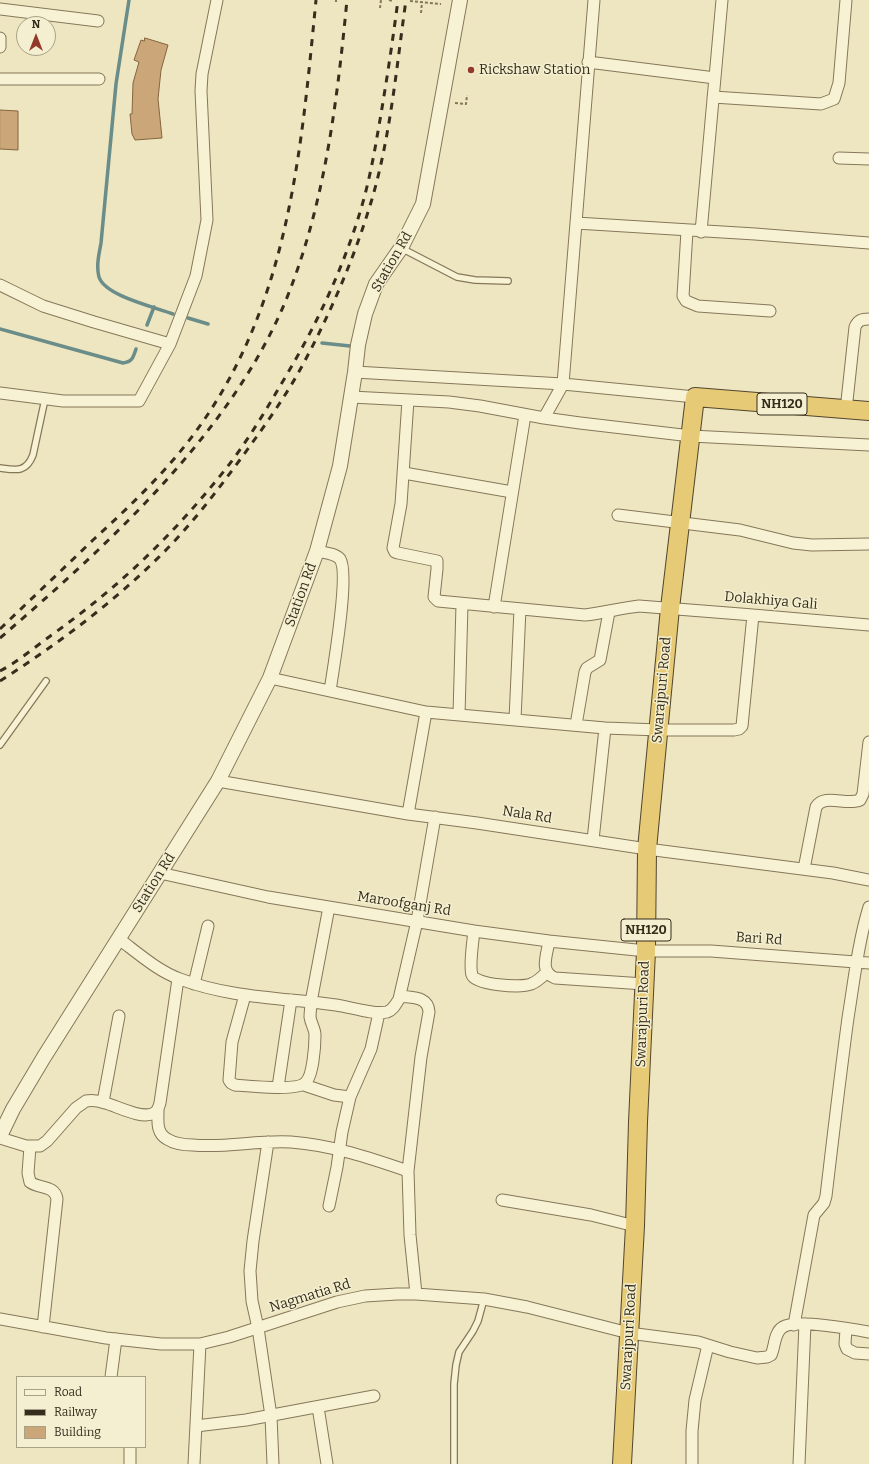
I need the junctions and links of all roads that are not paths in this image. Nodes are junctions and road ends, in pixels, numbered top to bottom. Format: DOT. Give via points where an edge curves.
graph roads {
  1 [pos="217,0"];
  2 [pos="460,0"];
  3 [pos="594,0"];
  4 [pos="722,0"];
  5 [pos="846,0"];
  6 [pos="0,9"];
  7 [pos="98,21"];
  8 [pos="0,38"];
  9 [pos="0,41"];
  10 [pos="0,47"];
  11 [pos="588,62"];
  12 [pos="714,78"];
  13 [pos="0,79"];
  14 [pos="99,79"];
  15 [pos="713,97"];
  16 [pos="839,158"];
  17 [pos="869,159"];
  18 [pos="576,223"];
  19 [pos="687,231"];
  20 [pos="701,232"];
  21 [pos="869,243"];
  22 [pos="401,248"];
  23 [pos="508,281"];
  24 [pos="0,285"];
  25 [pos="770,311"];
  26 [pos="869,320"];
  27 [pos="170,344"];
  28 [pos="356,372"];
  29 [pos="563,384"];
  30 [pos="0,393"];
  31 [pos="351,397"];
  32 [pos="695,397"];
  33 [pos="45,399"];
  34 [pos="408,400"];
  35 [pos="846,410"];
  36 [pos="869,411"];
  37 [pos="525,415"];
  38 [pos="544,418"];
  39 [pos="691,436"];
  40 [pos="869,445"];
  41 [pos="0,468"];
  42 [pos="404,473"];
  43 [pos="512,492"];
  44 [pos="618,515"];
  45 [pos="680,523"];
  46 [pos="869,544"];
  47 [pos="317,551"];
  48 [pos="462,604"];
  49 [pos="494,607"];
  50 [pos="670,608"];
  51 [pos="520,609"];
  52 [pos="609,612"];
  53 [pos="753,615"];
  54 [pos="869,625"];
  55 [pos="270,678"];
  56 [pos="46,681"];
  57 [pos="330,692"];
  58 [pos="426,712"];
  59 [pos="459,715"];
  60 [pos="515,719"];
  61 [pos="576,725"];
  62 [pos="605,728"];
  63 [pos="659,730"];
  64 [pos="869,742"];
  65 [pos="0,745"];
  66 [pos="218,781"];
  67 [pos="408,814"];
  68 [pos="435,817"];
  69 [pos="593,840"];
  70 [pos="647,849"];
  71 [pos="804,869"];
  72 [pos="160,873"];
  73 [pos="869,880"];
  74 [pos="329,907"];
  75 [pos="869,907"];
  76 [pos="417,921"];
  77 [pos="208,926"];
  78 [pos="474,931"];
  79 [pos="119,939"];
  80 [pos="549,941"];
  81 [pos="646,951"];
  82 [pos="856,962"];
  83 [pos="869,963"];
  84 [pos="546,973"];
  85 [pos="178,978"];
  86 [pos="194,984"];
  87 [pos="644,984"];
  88 [pos="245,995"];
  89 [pos="400,996"];
  90 [pos="291,1000"];
  91 [pos="311,1002"];
  92 [pos="379,1013"];
  93 [pos="119,1016"];
  94 [pos="304,1085"];
  95 [pos="278,1087"];
  96 [pos="350,1097"];
  97 [pos="103,1102"];
  98 [pos="158,1110"];
  99 [pos="0,1136"];
  100 [pos="268,1142"];
  101 [pos="30,1147"];
  102 [pos="339,1149"];
  103 [pos="408,1171"];
  104 [pos="502,1200"];
  105 [pos="329,1206"];
  106 [pos="635,1226"];
  107 [pos="416,1294"];
  108 [pos="484,1299"];
  109 [pos="0,1319"];
  110 [pos="800,1324"];
  111 [pos="43,1327"];
  112 [pos="258,1328"];
  113 [pos="846,1329"];
  114 [pos="869,1332"];
  115 [pos="629,1333"];
  116 [pos="116,1339"];
  117 [pos="200,1344"];
  118 [pos="708,1345"];
  119 [pos="869,1354"];
  120 [pos="111,1376"];
  121 [pos="374,1396"];
  122 [pos="318,1407"];
  123 [pos="271,1416"];
  124 [pos="196,1426"];
  125 [pos="130,1448"];
  126 [pos="130,1464"];
  127 [pos="194,1464"];
  128 [pos="273,1464"];
  129 [pos="327,1464"];
  130 [pos="454,1464"];
  131 [pos="622,1464"];
  132 [pos="692,1464"];
  133 [pos="799,1464"];
  1 -- 27 [label="street" via="201,91 207,220 196,276"];
  2 -- 22 [label="street, Station Rd" via="424,204"];
  3 -- 11 [label="street"];
  4 -- 12 [label="street"];
  5 -- 15 [label="street" via="839,83 834,99 821,104"];
  6 -- 7 [label="street"];
  8 -- 9 [label="street"];
  9 -- 10 [label="street"];
  11 -- 12 [label="street"];
  11 -- 18 [label="street"];
  12 -- 15 [label="street"];
  13 -- 14 [label="street"];
  15 -- 20 [label="street"];
  16 -- 17 [label="street"];
  18 -- 19 [label="street"];
  18 -- 29 [label="street"];
  19 -- 20 [label="street"];
  19 -- 25 [label="street" via="683,296 686,302 698,306"];
  20 -- 21 [label="street"];
  22 -- 23 [label="lane" via="457,277"];
  22 -- 28 [label="street, Station Rd" via="376,284 365,314 358,345"];
  24 -- 27 [label="street" via="43,306"];
  26 -- 35 [label="street" via="857,322 855,327"];
  27 -- 33 [label="street" via="139,401"];
  28 -- 29 [label="street"];
  28 -- 31 [label="street, Station Rd"];
  29 -- 32 [label="street"];
  29 -- 38 [label="street"];
  30 -- 33 [label="street"];
  31 -- 34 [label="street"];
  31 -- 47 [label="street, Station Rd" via="340,466"];
  32 -- 35 [label="highway, NH120"];
  32 -- 39 [label="highway, Swarajpuri Road / NH120"];
  33 -- 41 [label="lane" via="30,464 15,470"];
  34 -- 37 [label="street" via="472,405"];
  34 -- 42 [label="street"];
  35 -- 36 [label="highway, NH120"];
  37 -- 38 [label="street"];
  37 -- 43 [label="street"];
  38 -- 39 [label="street"];
  39 -- 40 [label="street"];
  39 -- 45 [label="highway, Swarajpuri Road / NH120"];
  42 -- 43 [label="street"];
  42 -- 48 [label="street, Dolakhiya Gali" via="394,543 395,552 437,561 435,600"];
  43 -- 49 [label="street"];
  44 -- 45 [label="street"];
  45 -- 46 [label="street" via="740,530 793,543"];
  45 -- 50 [label="highway, Swarajpuri Road / NH120"];
  47 -- 55 [label="street, Station Rd"];
  47 -- 57 [label="street" via="340,559 343,567 341,613"];
  48 -- 49 [label="street, Dolakhiya Gali"];
  48 -- 59 [label="street"];
  49 -- 51 [label="street, Dolakhiya Gali"];
  50 -- 52 [label="street, Dolakhiya Gali" via="639,606"];
  50 -- 53 [label="street, Dolakhiya Gali"];
  50 -- 63 [label="highway, Swarajpuri Road / NH120"];
  51 -- 52 [label="street, Dolakhiya Gali" via="585,615"];
  51 -- 60 [label="street"];
  52 -- 61 [label="street" via="600,660 585,672"];
  53 -- 54 [label="street, Dolakhiya Gali"];
  53 -- 63 [label="street" via="742,726 734,730"];
  55 -- 57 [label="street"];
  55 -- 66 [label="street, Station Rd"];
  56 -- 65 [label="lane"];
  57 -- 58 [label="street"];
  58 -- 59 [label="street"];
  58 -- 67 [label="street"];
  59 -- 60 [label="street"];
  60 -- 61 [label="street"];
  61 -- 62 [label="street"];
  62 -- 63 [label="street"];
  62 -- 69 [label="street"];
  63 -- 70 [label="highway, Swarajpuri Road / NH120"];
  64 -- 71 [label="street" via="860,800 824,800 819,803"];
  66 -- 67 [label="street, Nala Rd"];
  66 -- 72 [label="street, Station Rd"];
  67 -- 68 [label="street, Nala Rd"];
  68 -- 69 [label="street, Nala Rd"];
  68 -- 76 [label="street"];
  69 -- 70 [label="street, Nala Rd"];
  70 -- 71 [label="street, Nala Rd"];
  70 -- 81 [label="highway, Swarajpuri Road / NH120"];
  71 -- 73 [label="street, Nala Rd"];
  72 -- 74 [label="street, Maroofganj Rd" via="268,897"];
  72 -- 79 [label="street, Station Rd"];
  74 -- 76 [label="street, Maroofganj Rd"];
  74 -- 91 [label="street"];
  75 -- 82 [label="street"];
  76 -- 78 [label="street, Maroofganj Rd"];
  76 -- 89 [label="street"];
  77 -- 86 [label="street"];
  78 -- 80 [label="street, Maroofganj Rd"];
  78 -- 84 [label="street" via="471,965 473,978 481,982 524,986 532,984"];
  79 -- 85 [label="street" via="159,969"];
  79 -- 99 [label="street, Station Rd" via="44,1057"];
  80 -- 81 [label="street, Maroofganj Rd"];
  80 -- 84 [label="street"];
  81 -- 82 [label="street, Bari Rd" via="711,951"];
  81 -- 87 [label="highway, Swarajpuri Road / NH120"];
  82 -- 83 [label="street, Bari Rd"];
  82 -- 110 [label="street" via="826,1196 824,1203 814,1215"];
  84 -- 87 [label="street" via="555,978"];
  85 -- 86 [label="street"];
  85 -- 98 [label="street"];
  86 -- 88 [label="street"];
  87 -- 106 [label="highway, Swarajpuri Road / NH120"];
  88 -- 90 [label="street"];
  88 -- 95 [label="street" via="232,1042 229,1080 235,1085"];
  89 -- 92 [label="street" via="395,1007 389,1012"];
  89 -- 103 [label="street" via="423,1000 429,1006"];
  90 -- 91 [label="street"];
  90 -- 95 [label="street"];
  91 -- 92 [label="street"];
  91 -- 94 [label="street" via="310,1017 315,1037 310,1074"];
  92 -- 96 [label="street" via="371,1050"];
  93 -- 97 [label="street"];
  94 -- 95 [label="street"];
  94 -- 96 [label="street" via="334,1095"];
  96 -- 102 [label="street"];
  97 -- 98 [label="street" via="147,1115"];
  97 -- 101 [label="street" via="86,1100 81,1103 47,1141 40,1146"];
  98 -- 100 [label="street" via="160,1134 168,1140 211,1147"];
  99 -- 101 [label="street"];
  100 -- 102 [label="street" via="301,1143"];
  100 -- 112 [label="street" via="250,1271 252,1301"];
  101 -- 111 [label="street" via="30,1182 52,1190 57,1199"];
  102 -- 103 [label="street"];
  102 -- 105 [label="street"];
  103 -- 107 [label="street" via="410,1235"];
  104 -- 106 [label="street" via="591,1215"];
  106 -- 115 [label="highway, Swarajpuri Road / NH120"];
  107 -- 108 [label="street, Nagmatia Rd"];
  107 -- 112 [label="street, Nagmatia Rd" via="364,1296 337,1302"];
  108 -- 115 [label="street, Nagmatia Rd" via="527,1307"];
  108 -- 130 [label="lane" via="478,1321 459,1352 456,1365"];
  109 -- 111 [label="street, Nagmatia Rd"];
  110 -- 113 [label="street"];
  110 -- 118 [label="street, Nagmatia Rd" via="783,1326 778,1332 771,1355 767,1357 750,1356"];
  110 -- 133 [label="street"];
  111 -- 116 [label="street, Nagmatia Rd"];
  112 -- 117 [label="street, Nagmatia Rd"];
  112 -- 123 [label="street"];
  113 -- 114 [label="street"];
  113 -- 119 [label="street" via="847,1349 855,1353"];
  115 -- 118 [label="street, Nagmatia Rd" via="682,1339"];
  115 -- 131 [label="highway, Swarajpuri Road / NH120"];
  116 -- 117 [label="street, Nagmatia Rd" via="161,1344"];
  116 -- 120 [label="street"];
  117 -- 124 [label="street"];
  118 -- 132 [label="street" via="695,1400"];
  121 -- 122 [label="street"];
  122 -- 123 [label="street"];
  122 -- 129 [label="street"];
  123 -- 124 [label="street"];
  123 -- 128 [label="street"];
  124 -- 127 [label="street"];
  125 -- 126 [label="street"];
}
